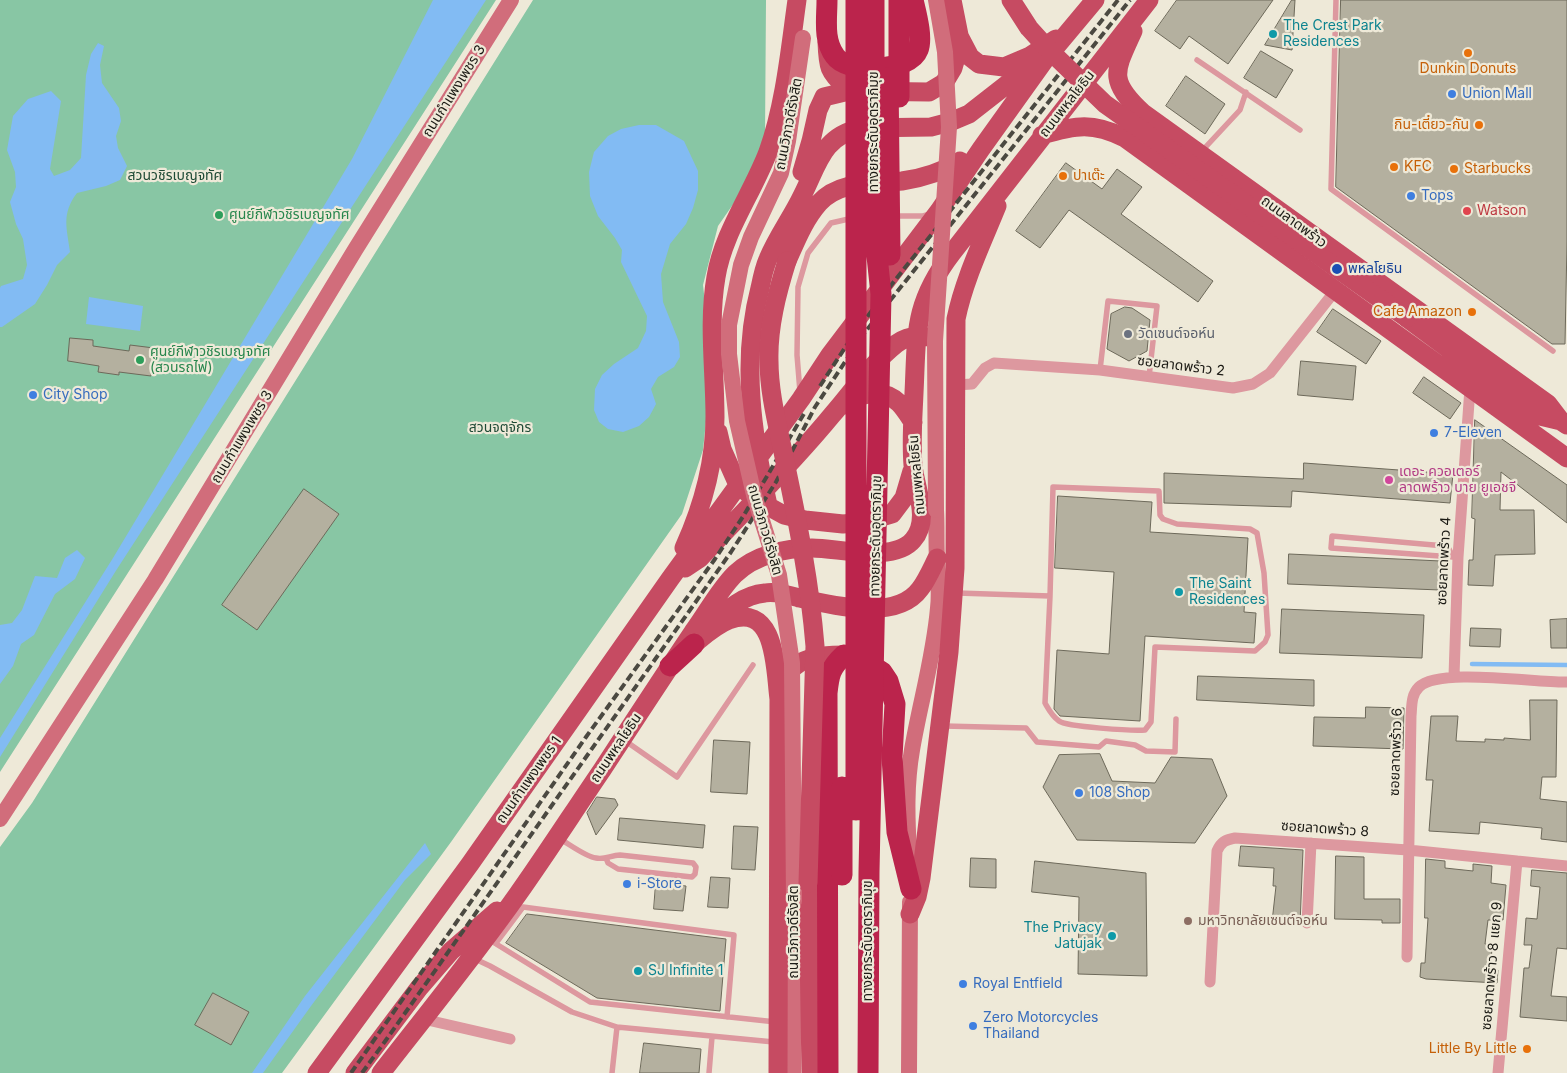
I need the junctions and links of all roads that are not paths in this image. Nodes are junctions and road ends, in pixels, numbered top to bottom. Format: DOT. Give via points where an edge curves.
graph roads {
  1 [pos="511,0"];
  2 [pos="796,0"];
  3 [pos="804,0"];
  4 [pos="827,0"];
  5 [pos="843,0"];
  6 [pos="856,0"];
  7 [pos="874,0"];
  8 [pos="888,0"];
  9 [pos="899,0"];
  10 [pos="913,0"];
  11 [pos="936,0"];
  12 [pos="952,0"];
  13 [pos="1011,0"];
  14 [pos="1095,0"];
  15 [pos="1336,0"];
  16 [pos="1148,2"];
  17 [pos="1070,29"];
  18 [pos="959,35"];
  19 [pos="827,42"];
  20 [pos="1197,60"];
  21 [pos="1044,62"];
  22 [pos="849,91"];
  23 [pos="1246,92"];
  24 [pos="1161,127"];
  25 [pos="813,130"];
  26 [pos="1300,130"];
  27 [pos="1042,135"];
  28 [pos="825,149"];
  29 [pos="981,149"];
  30 [pos="1141,150"];
  31 [pos="1199,154"];
  32 [pos="1005,184"];
  33 [pos="939,210"];
  34 [pos="1335,291"];
  35 [pos="881,294"];
  36 [pos="712,318"];
  37 [pos="956,319"];
  38 [pos="916,336"];
  39 [pos="940,342"];
  40 [pos="1553,351"];
  41 [pos="915,368"];
  42 [pos="1100,370"];
  43 [pos="1149,377"];
  44 [pos="956,378"];
  45 [pos="1470,388"];
  46 [pos="801,399"];
  47 [pos="832,415"];
  48 [pos="715,418"];
  49 [pos="913,422"];
  50 [pos="1564,423"];
  51 [pos="758,458"];
  52 [pos="1567,458"];
  53 [pos="913,466"];
  54 [pos="738,485"];
  55 [pos="763,498"];
  56 [pos="843,524"];
  57 [pos="1455,557"];
  58 [pos="760,558"];
  59 [pos="937,558"];
  60 [pos="670,579"];
  61 [pos="953,593"];
  62 [pos="1050,596"];
  63 [pos="694,644"];
  64 [pos="844,655"];
  65 [pos="753,665"];
  66 [pos="670,666"];
  67 [pos="1454,676"];
  68 [pos="1567,682"];
  69 [pos="779,699"];
  70 [pos="1176,719"];
  71 [pos="939,726"];
  72 [pos="622,738"];
  73 [pos="0,819"];
  74 [pos="557,837"];
  75 [pos="1311,843"];
  76 [pos="1408,850"];
  77 [pos="606,858"];
  78 [pos="1517,861"];
  79 [pos="1567,866"];
  80 [pos="911,889"];
  81 [pos="518,895"];
  82 [pos="910,914"];
  83 [pos="1307,923"];
  84 [pos="491,941"];
  85 [pos="471,957"];
  86 [pos="1407,957"];
  87 [pos="1210,982"];
  88 [pos="727,1017"];
  89 [pos="423,1019"];
  90 [pos="778,1022"];
  91 [pos="617,1027"];
  92 [pos="712,1037"];
  93 [pos="510,1039"];
  94 [pos="778,1043"];
  95 [pos="317,1073"];
  96 [pos="355,1073"];
  97 [pos="380,1073"];
  98 [pos="612,1073"];
  99 [pos="708,1073"];
  100 [pos="778,1073"];
  101 [pos="793,1073"];
  102 [pos="810,1073"];
  103 [pos="828,1073"];
  104 [pos="841,1073"];
  105 [pos="854,1073"];
  106 [pos="868,1073"];
  107 [pos="875,1073"];
  108 [pos="909,1073"];
  109 [pos="1498,1073"];
  1 -- 73 [label="main road, ถนนกำแพงเพชร 3" via="155,580"];
  2 -- 36 [label="main road" via="778,118 768,152 723,250 716,275"];
  3 -- 101 [label="main road, ถนนวิภาวดีรังสิต, bridge" via="803,38 790,132 780,173 741,265 729,335 737,421 754,495 779,575 792,663"];
  4 -- 19 [label="highway"];
  5 -- 104 [label="highway, bridge"];
  6 -- 105 [label="highway, ทางยกระดับอุตราภิมุข, bridge"];
  7 -- 35 [label="highway, ทางยกระดับอุตราภิมุข, bridge" via="874,228"];
  8 -- 107 [label="highway, bridge" via="892,472 875,873"];
  9 -- 35 [label="highway, bridge" via="900,80 890,242"];
  10 -- 19 [label="highway" via="919,49 912,58 897,66 848,66 836,58"];
  11 -- 59 [label="main road, bridge" via="945,52 949,127 935,341"];
  12 -- 18 [label="main road"];
  13 -- 50 [label="main road, bridge" via="1029,28 1105,104 1540,416"];
  14 -- 17 [label="main road"];
  15 -- 40 [label="lane" via="1331,189"];
  16 -- 24 [label="main road, ถนนลาดพร้าว" via="1118,64 1117,73 1129,100"];
  16 -- 27 [label="main road, ถนนพหลโยธิน"];
  17 -- 18 [label="main road" via="1030,56 1004,67 979,64 970,57"];
  17 -- 21 [label="main road"];
  18 -- 22 [label="main road" via="953,68 944,82 929,92"];
  19 -- 22 [label="main road" via="832,73"];
  20 -- 23 [label="lane"];
  21 -- 28 [label="main road" via="1010,82 969,114 950,122 931,127 850,130"];
  21 -- 29 [label="main road"];
  22 -- 25 [label="main road" via="824,97"];
  23 -- 26 [label="lane"];
  23 -- 31 [label="lane" via="1240,110"];
  24 -- 30 [label="main road" via="1149,127 1142,132"];
  24 -- 31 [label="main road, ถนนลาดพร้าว"];
  25 -- 28 [label="main road" via="816,144"];
  25 -- 36 [label="main road" via="802,173 766,242 750,286 741,330 735,336 726,336 720,333"];
  27 -- 30 [label="main road" via="1086,126 1110,130"];
  27 -- 32 [label="main road, ถนนพหลโยธิน"];
  28 -- 51 [label="main road" via="767,259 754,308 749,354"];
  29 -- 33 [label="main road"];
  29 -- 102 [label="main road, bridge" via="938,172 902,181 854,185 830,194 811,214 800,233 787,261 773,311 769,361 778,427 803,554 815,646 808,883"];
  30 -- 34 [label="main road"];
  31 -- 50 [label="main road, ถนนลาดพร้าว" via="1548,404"];
  32 -- 37 [label="main road" via="966,281"];
  32 -- 38 [label="main road, ถนนพหลโยธิน" via="937,274 921,308"];
  33 -- 46 [label="main road"];
  33 -- 46 [label="lane" via="923,216 864,215 832,223 808,253 798,287 797,355"];
  34 -- 43 [label="street, ซอยลาดพร้าว 2" via="1270,373 1253,384 1233,388"];
  34 -- 45 [label="main road"];
  35 -- 106 [label="highway, ทางยกระดับอุตราภิมุข, bridge"];
  36 -- 48 [label="main road"];
  37 -- 39 [label="main road"];
  37 -- 44 [label="main road"];
  38 -- 39 [label="main road"];
  38 -- 41 [label="main road, ถนนพหลโยธิน"];
  38 -- 47 [label="main road" via="896,344 867,371"];
  39 -- 41 [label="main road"];
  39 -- 44 [label="main road" via="953,358"];
  41 -- 49 [label="main road, ถนนพหลโยธิน"];
  42 -- 43 [label="street, ซอยลาดพร้าว 2"];
  42 -- 43 [label="lane" via="1108,301 1157,306"];
  42 -- 44 [label="street, ซอยลาดพร้าว 2" via="994,363 985,368 972,384"];
  44 -- 61 [label="main road"];
  45 -- 52 [label="main road"];
  45 -- 57 [label="street, ซอยลาดพร้าว 4"];
  46 -- 51 [label="main road"];
  47 -- 49 [label="main road" via="852,399 878,393 899,404"];
  47 -- 55 [label="main road"];
  48 -- 54 [label="main road" via="722,449"];
  48 -- 60 [label="main road" via="703,496"];
  49 -- 53 [label="main road, ถนนพหลโยธิน"];
  51 -- 54 [label="main road, ถนนกำแพงเพชร 1"];
  51 -- 55 [label="main road"];
  53 -- 56 [label="main road" via="904,498 892,514"];
  53 -- 58 [label="main road, ถนนพหลโยธิน" via="920,528 914,540 905,546 879,553 812,548"];
  54 -- 55 [label="main road"];
  54 -- 60 [label="main road, ถนนกำแพงเพชร 1"];
  55 -- 56 [label="main road" via="784,514"];
  55 -- 60 [label="main road" via="700,558"];
  56 -- 58 [label="main road" via="778,546"];
  57 -- 57 [label="lane" via="1331,548 1332,536 1445,546"];
  57 -- 67 [label="street, ซอยลาดพร้าว 4"];
  58 -- 66 [label="main road, ถนนพหลโยธิน" via="748,563 724,587"];
  59 -- 63 [label="main road" via="920,589 894,605 861,608 765,593 738,601"];
  59 -- 80 [label="main road" via="939,581 935,634 908,779"];
  60 -- 95 [label="main road, ถนนกำแพงเพชร 1" via="470,864"];
  61 -- 62 [label="lane"];
  61 -- 71 [label="main road"];
  62 -- 62 [label="lane" via="1053,487 1159,491 1160,515 1167,521 1250,529 1256,533 1264,573 1268,635 1266,642 1255,651 1155,647 1151,722 1146,730 1061,723 1050,714 1045,703"];
  63 -- 66 [label="highway"];
  63 -- 69 [label="main road" via="730,620 745,618 762,625 771,640"];
  64 -- 69 [label="main road" via="829,655 798,663 787,673"];
  64 -- 80 [label="highway" via="860,658 882,672 893,696 892,757 897,832"];
  64 -- 103 [label="highway" via="834,663 829,674 827,693"];
  65 -- 72 [label="lane" via="677,777"];
  66 -- 72 [label="main road, ถนนพหลโยธิน"];
  67 -- 68 [label="street, ซอยลาดพร้าว 6"];
  67 -- 76 [label="street, ซอยลาดพร้าว 6" via="1420,685 1413,695"];
  69 -- 90 [label="main road"];
  70 -- 71 [label="lane" via="1175,752 1146,751 1135,745 1106,741 1099,747 1037,742 1026,728"];
  71 -- 82 [label="main road" via="921,878"];
  72 -- 74 [label="main road, ถนนพหลโยธิน"];
  74 -- 77 [label="lane" via="594,858"];
  74 -- 81 [label="main road, ถนนพหลโยธิน"];
  75 -- 76 [label="street, ซอยลาดพร้าว 8"];
  75 -- 83 [label="street"];
  75 -- 87 [label="street, ซอยลาดพร้าว 8" via="1235,838 1225,840 1219,846"];
  76 -- 78 [label="street, ซอยลาดพร้าว 8"];
  76 -- 86 [label="street, ซอยลาดพร้าว 6"];
  77 -- 77 [label="lane" via="613,855 692,863 696,866 696,874 618,869"];
  78 -- 79 [label="street, ซอยลาดพร้าว 8"];
  78 -- 109 [label="street, ซอยลาดพร้าว 8 แยก 9"];
  80 -- 82 [label="main road"];
  81 -- 84 [label="main road, ถนนพหลโยธิน"];
  81 -- 96 [label="main road, ถนนพหลโยธิน" via="451,951"];
  82 -- 108 [label="main road"];
  84 -- 85 [label="main road, ถนนพหลโยธิน"];
  84 -- 88 [label="lane" via="590,1002"];
  84 -- 88 [label="lane" via="523,907 734,935"];
  85 -- 89 [label="main road, ถนนพหลโยธิน"];
  85 -- 91 [label="lane" via="572,1012"];
  88 -- 90 [label="lane"];
  89 -- 93 [label="street"];
  89 -- 97 [label="main road, ถนนพหลโยธิน"];
  90 -- 94 [label="main road"];
  91 -- 92 [label="lane"];
  91 -- 98 [label="lane"];
  92 -- 94 [label="lane"];
  92 -- 99 [label="lane"];
  94 -- 100 [label="main road"];
}
